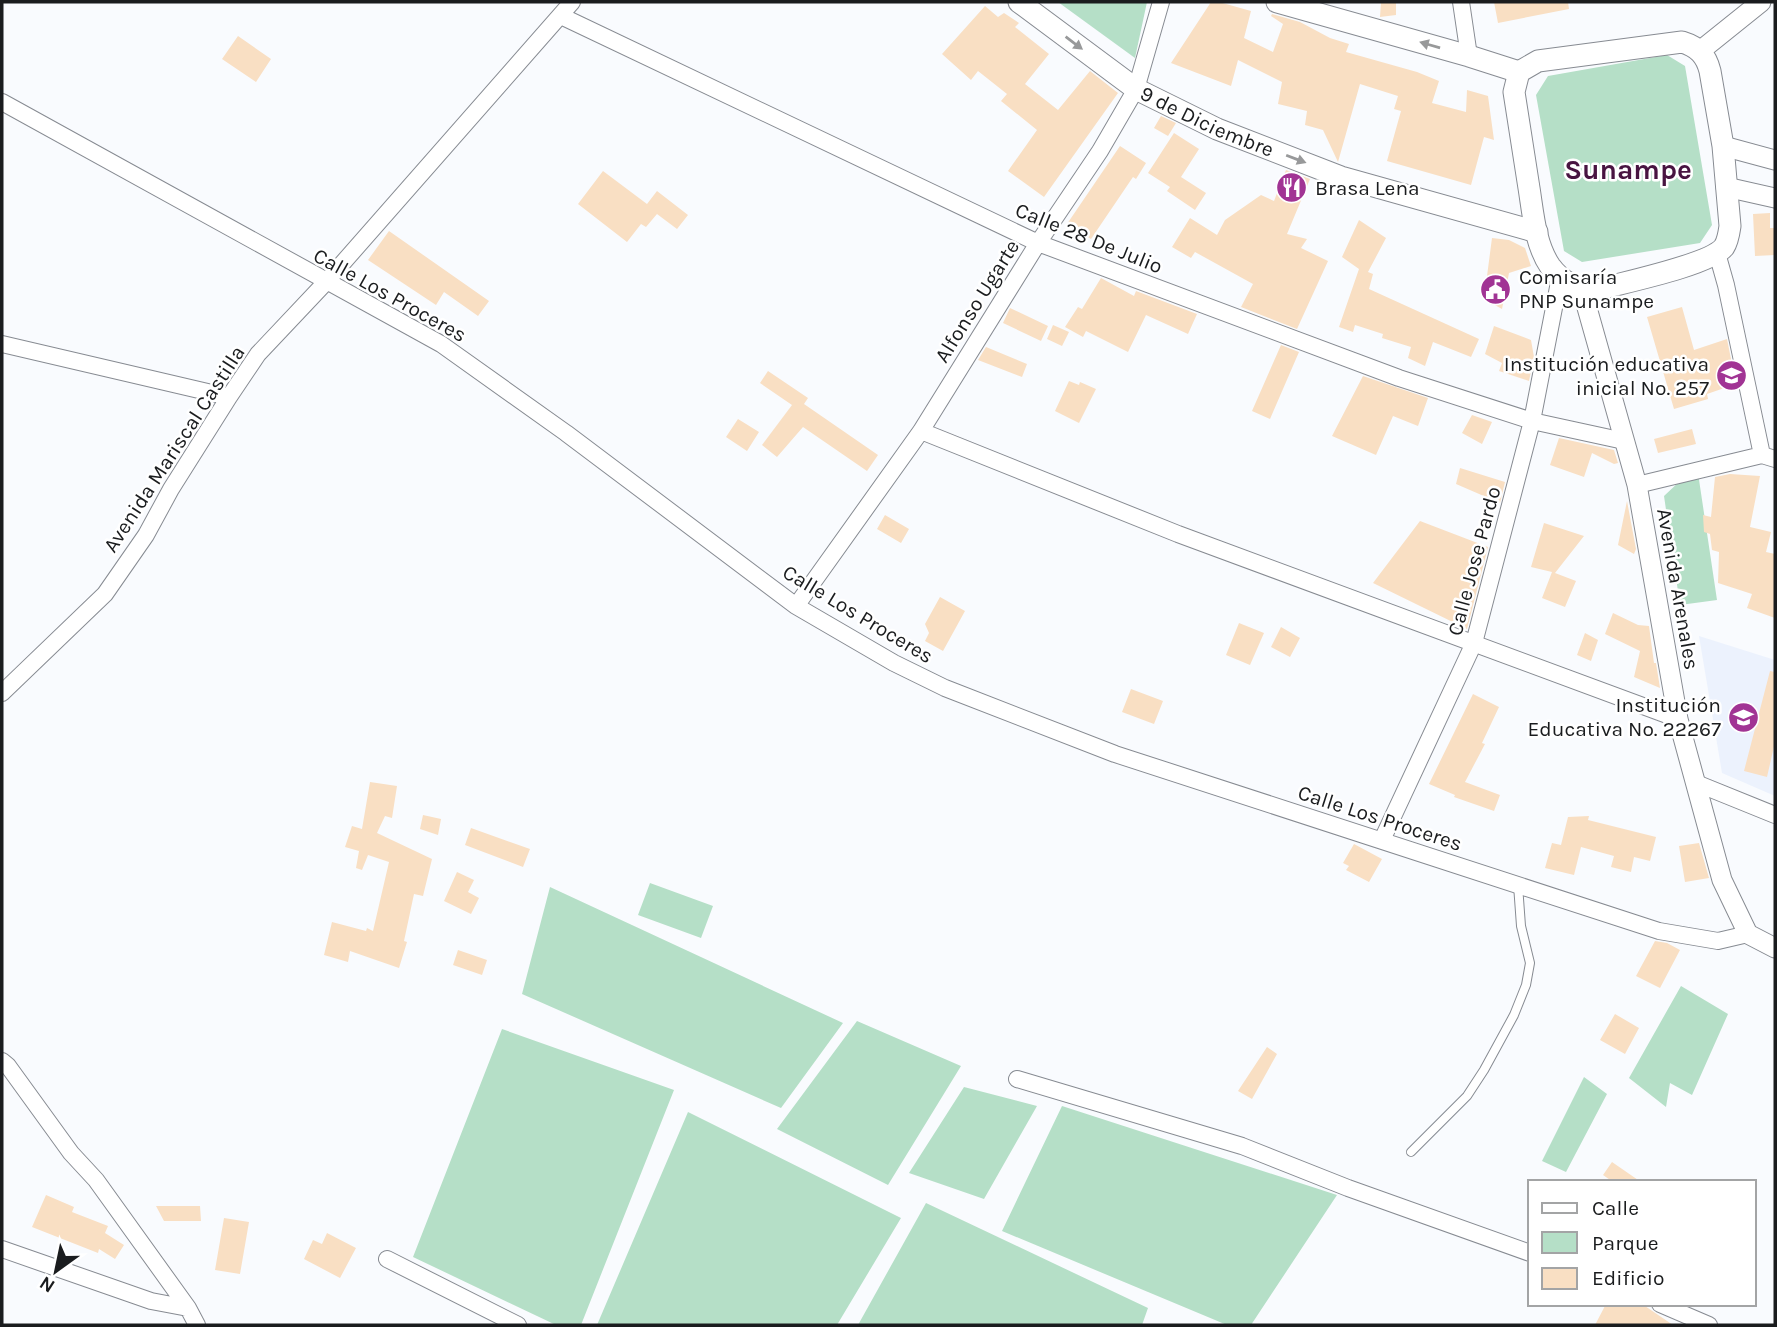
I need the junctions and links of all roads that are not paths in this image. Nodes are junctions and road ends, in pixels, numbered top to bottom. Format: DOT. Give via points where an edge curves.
graph roads {
  1 [pos="572,2"];
  2 [pos="1019,2"];
  3 [pos="1161,2"];
  4 [pos="1277,2"];
  5 [pos="1461,2"];
  6 [pos="1765,4"];
  7 [pos="561,16"];
  8 [pos="1700,51"];
  9 [pos="1469,56"];
  10 [pos="1519,72"];
  11 [pos="1136,89"];
  12 [pos="2,102"];
  13 [pos="1723,146"];
  14 [pos="1775,160"];
  15 [pos="1726,187"];
  16 [pos="1775,198"];
  17 [pos="1537,232"];
  18 [pos="1038,243"];
  19 [pos="1717,253"];
  20 [pos="1560,277"];
  21 [pos="326,282"];
  22 [pos="1582,290"];
  23 [pos="2,344"];
  24 [pos="229,397"];
  25 [pos="1532,421"];
  26 [pos="921,431"];
  27 [pos="1625,441"];
  28 [pos="1768,457"];
  29 [pos="1637,485"];
  30 [pos="796,606"];
  31 [pos="1474,643"];
  32 [pos="2,693"];
  33 [pos="1678,719"];
  34 [pos="1696,783"];
  35 [pos="1775,815"];
  36 [pos="1382,840"];
  37 [pos="1518,885"];
  38 [pos="1748,934"];
  39 [pos="1775,948"];
  40 [pos="2,1061"];
  41 [pos="1017,1079"];
  42 [pos="1411,1152"];
  43 [pos="2,1249"];
  44 [pos="1528,1252"];
  45 [pos="387,1259"];
  46 [pos="1665,1306"];
  47 [pos="188,1308"];
  48 [pos="197,1325"];
  49 [pos="519,1325"];
  50 [pos="1709,1325"];
  1 -- 7 [label="street, Avenida Mariscal Castilla"];
  2 -- 11 [label="main road, 9 de Diciembre, one-way"];
  3 -- 11 [label="street, Alfonso Ugarte"];
  9 -- 4 [label="main road, one-way"];
  5 -- 9 [label="street"];
  6 -- 8 [label="street"];
  7 -- 18 [label="street, Calle 28 De Julio"];
  7 -- 21 [label="street, Avenida Mariscal Castilla"];
  8 -- 10 [label="main road" via="1682,42 1538,61"];
  8 -- 13 [label="main road" via="1710,71"];
  9 -- 10 [label="main road"];
  10 -- 17 [label="main road" via="1514,92"];
  11 -- 17 [label="main road, 9 de Diciembre, one-way" via="1217,129 1341,177"];
  11 -- 18 [label="street, Alfonso Ugarte"];
  12 -- 21 [label="street, Calle Los Proceres"];
  13 -- 14 [label="street"];
  13 -- 15 [label="main road"];
  15 -- 16 [label="street"];
  15 -- 19 [label="main road" via="1730,226 1725,246"];
  17 -- 20 [label="main road" via="1545,257"];
  18 -- 25 [label="street, Calle 28 De Julio" via="1399,379"];
  18 -- 26 [label="street, Alfonso Ugarte"];
  19 -- 22 [label="main road" via="1707,260"];
  19 -- 28 [label="street"];
  20 -- 22 [label="main road"];
  20 -- 25 [label="street, Calle Jose Pardo"];
  21 -- 24 [label="street, Avenida Mariscal Castilla" via="258,355"];
  21 -- 30 [label="street, Calle Los Proceres" via="441,344"];
  22 -- 27 [label="street, Avenida Arenales"];
  23 -- 24 [label="street"];
  24 -- 32 [label="street, Avenida Mariscal Castilla" via="146,536 105,594"];
  25 -- 27 [label="street, Calle 28 De Julio"];
  25 -- 31 [label="street, Calle Jose Pardo"];
  26 -- 30 [label="street, Alfonso Ugarte"];
  26 -- 31 [label="street" via="1178,534"];
  27 -- 29 [label="street, Avenida Arenales"];
  28 -- 29 [label="street"];
  29 -- 33 [label="street, Avenida Arenales"];
  30 -- 36 [label="street, Calle Los Proceres" via="894,663 957,692 1115,754"];
  31 -- 33 [label="street"];
  31 -- 36 [label="street, Calle Jose Pardo"];
  33 -- 34 [label="street, Avenida Arenales"];
  34 -- 35 [label="street"];
  34 -- 38 [label="street, Avenida Arenales" via="1721,880"];
  36 -- 37 [label="street, Calle Los Proceres"];
  37 -- 38 [label="street, Calle Los Proceres" via="1659,931 1718,941"];
  37 -- 42 [label="lane" via="1530,963 1518,1005 1467,1096"];
  38 -- 39 [label="street"];
  40 -- 47 [label="street" via="96,1180"];
  41 -- 44 [label="street" via="1242,1146"];
  43 -- 47 [label="street" via="151,1301"];
  45 -- 49 [label="street"];
  46 -- 50 [label="street"];
  47 -- 48 [label="street"];
}
